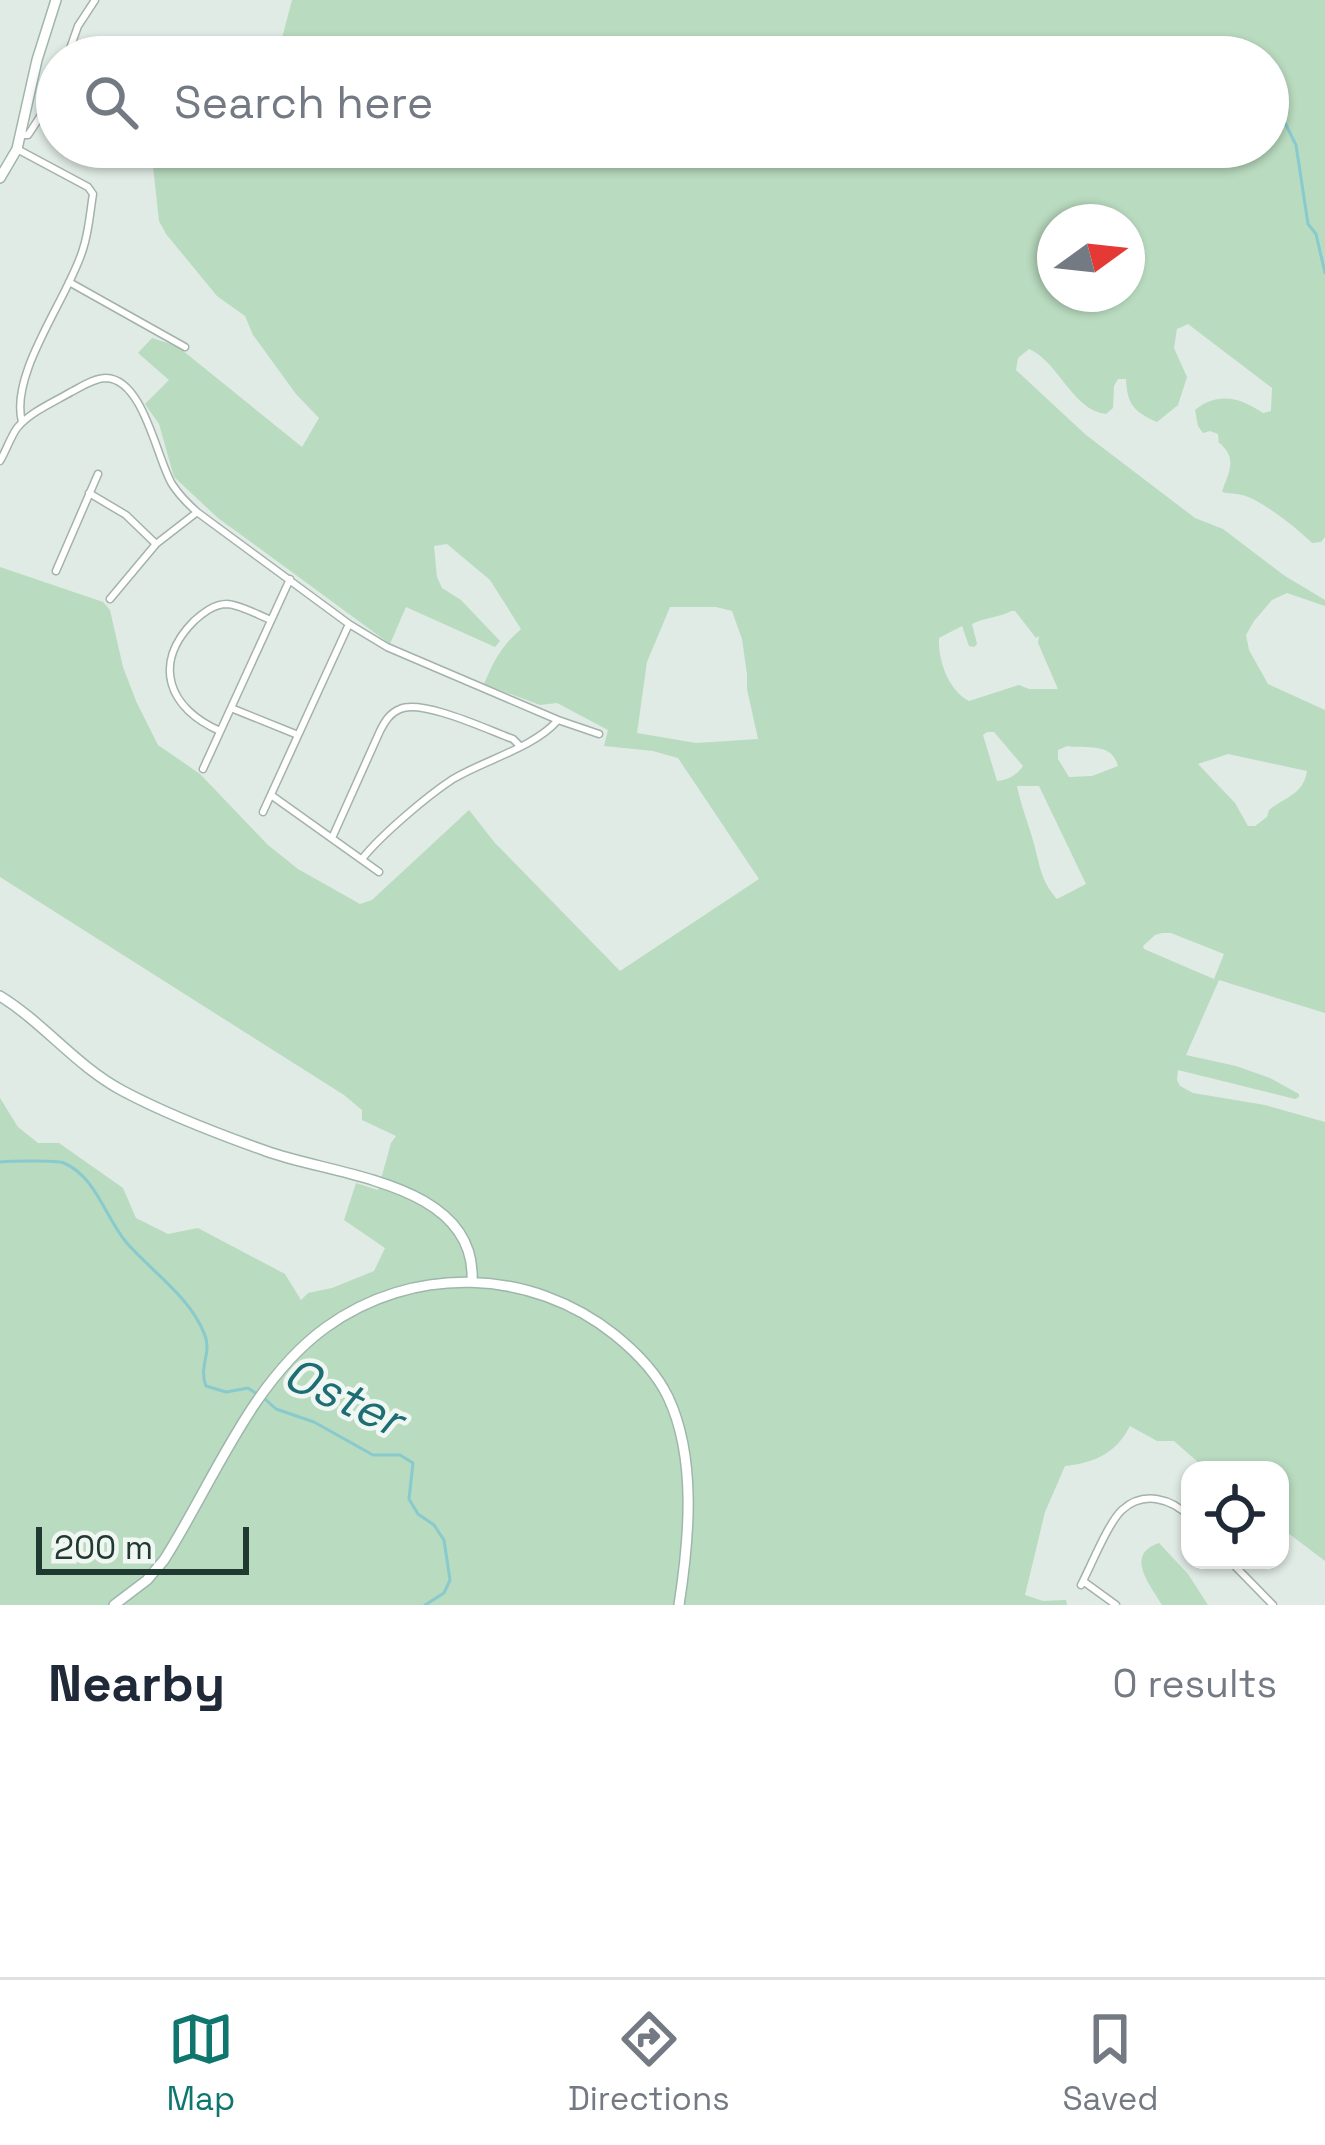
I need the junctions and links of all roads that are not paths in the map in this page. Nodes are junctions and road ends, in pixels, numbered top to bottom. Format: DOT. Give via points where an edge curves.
graph roads {
  1 [pos="56,0"];
  2 [pos="94,0"];
  3 [pos="45,36"];
  4 [pos="74,36"];
  5 [pos="36,65"];
  6 [pos="36,123"];
  7 [pos="21,135"];
  8 [pos="17,148"];
  9 [pos="36,159"];
  10 [pos="53,168"];
  11 [pos="0,178"];
  12 [pos="69,282"];
  13 [pos="185,346"];
  14 [pos="22,422"];
  15 [pos="0,461"];
  16 [pos="98,473"];
  17 [pos="89,493"];
  18 [pos="196,512"];
  19 [pos="156,544"];
  20 [pos="56,571"];
  21 [pos="290,579"];
  22 [pos="110,599"];
  23 [pos="271,620"];
  24 [pos="349,624"];
  25 [pos="231,708"];
  26 [pos="558,719"];
  27 [pos="220,731"];
  28 [pos="599,734"];
  29 [pos="298,735"];
  30 [pos="520,746"];
  31 [pos="203,770"];
  32 [pos="271,795"];
  33 [pos="263,812"];
  34 [pos="332,838"];
  35 [pos="362,859"];
  36 [pos="379,872"];
  37 [pos="0,995"];
  38 [pos="472,1281"];
  39 [pos="1181,1509"];
  40 [pos="1238,1569"];
  41 [pos="114,1605"];
  42 [pos="679,1605"];
  43 [pos="1116,1605"];
  44 [pos="1274,1605"];
  1 -- 3 [label="main road"];
  2 -- 4 [label="street"];
  5 -- 7 [label="main road"];
  6 -- 7 [label="street"];
  7 -- 8 [label="main road"];
  8 -- 9 [label="street"];
  8 -- 11 [label="main road"];
  10 -- 12 [label="street" via="92,190"];
  12 -- 13 [label="street"];
  12 -- 14 [label="street" via="28,370"];
  14 -- 15 [label="street"];
  14 -- 18 [label="street" via="92,382 116,381 150,425 169,480"];
  16 -- 17 [label="street"];
  17 -- 19 [label="street"];
  17 -- 20 [label="street"];
  18 -- 19 [label="street"];
  18 -- 21 [label="street"];
  19 -- 22 [label="street"];
  21 -- 23 [label="street"];
  21 -- 24 [label="street"];
  23 -- 25 [label="street"];
  23 -- 27 [label="street" via="219,605 196,619 174,650 171,685 179,703"];
  24 -- 26 [label="street"];
  24 -- 29 [label="street"];
  25 -- 27 [label="street"];
  25 -- 29 [label="street"];
  26 -- 28 [label="street"];
  26 -- 30 [label="street"];
  27 -- 31 [label="street"];
  29 -- 32 [label="street"];
  30 -- 34 [label="street" via="428,709 397,710 380,730"];
  30 -- 35 [label="street" via="453,779"];
  32 -- 33 [label="street"];
  32 -- 34 [label="street"];
  34 -- 35 [label="street"];
  35 -- 36 [label="street"];
  37 -- 38 [label="main road" via="125,1093 430,1205 465,1239"];
  38 -- 41 [label="main road" via="410,1288 367,1304 282,1367 164,1560"];
  38 -- 42 [label="main road" via="528,1289 585,1314 661,1382 687,1463"];
  39 -- 43 [label="street" via="1144,1499 1124,1508 1082,1583"];
  40 -- 44 [label="street"];
}
